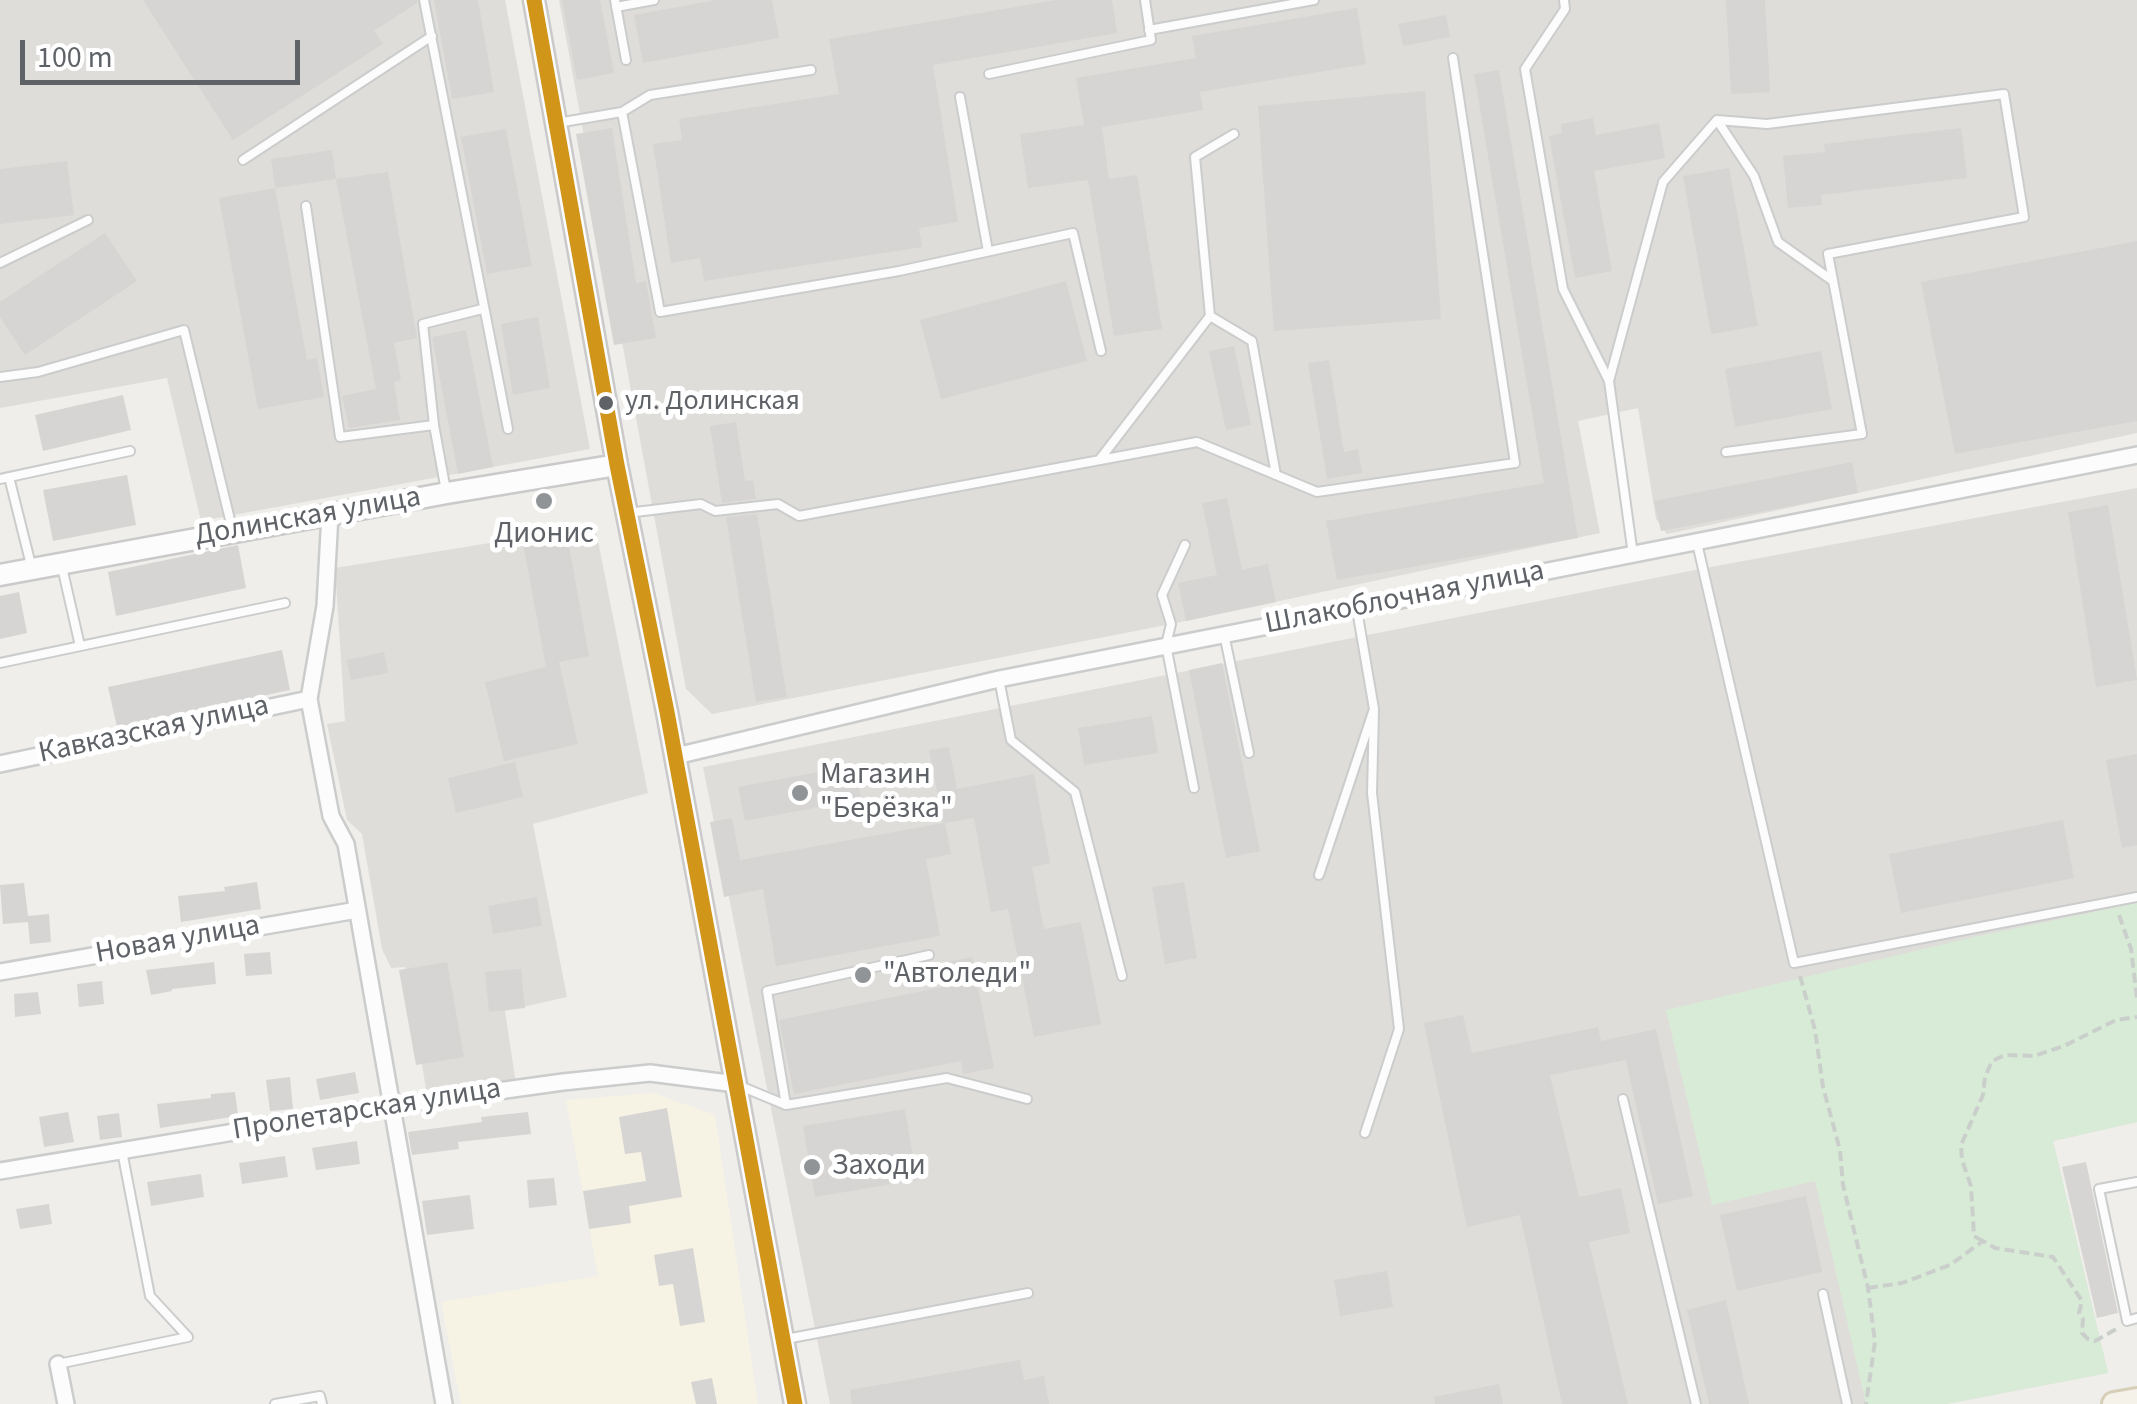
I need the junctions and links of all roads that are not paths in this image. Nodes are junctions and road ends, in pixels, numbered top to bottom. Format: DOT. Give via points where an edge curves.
graph roads {
  1 [pos="424,0"];
  2 [pos="534,0"];
  3 [pos="654,0"];
  4 [pos="1144,0"];
  5 [pos="1314,0"];
  6 [pos="1564,0"];
  7 [pos="616,4"];
  8 [pos="1149,30"];
  9 [pos="432,36"];
  10 [pos="1454,58"];
  11 [pos="626,60"];
  12 [pos="811,70"];
  13 [pos="989,74"];
  14 [pos="960,97"];
  15 [pos="622,112"];
  16 [pos="1717,120"];
  17 [pos="557,123"];
  18 [pos="1234,134"];
  19 [pos="243,160"];
  20 [pos="306,206"];
  21 [pos="88,220"];
  22 [pos="988,252"];
  23 [pos="0,263"];
  24 [pos="1834,281"];
  25 [pos="482,309"];
  26 [pos="1210,316"];
  27 [pos="1101,350"];
  28 [pos="0,377"];
  29 [pos="1610,381"];
  30 [pos="434,424"];
  31 [pos="508,428"];
  32 [pos="130,451"];
  33 [pos="1726,452"];
  34 [pos="2137,455"];
  35 [pos="1099,461"];
  36 [pos="618,466"];
  37 [pos="1276,475"];
  38 [pos="5,478"];
  39 [pos="447,492"];
  40 [pos="628,512"];
  41 [pos="330,514"];
  42 [pos="233,532"];
  43 [pos="1697,542"];
  44 [pos="1184,545"];
  45 [pos="1633,556"];
  46 [pos="62,562"];
  47 [pos="32,569"];
  48 [pos="0,576"];
  49 [pos="285,603"];
  50 [pos="1357,609"];
  51 [pos="1224,634"];
  52 [pos="80,646"];
  53 [pos="1166,646"];
  54 [pos="0,663"];
  55 [pos="998,680"];
  56 [pos="309,698"];
  57 [pos="1374,708"];
  58 [pos="1250,753"];
  59 [pos="676,756"];
  60 [pos="0,764"];
  61 [pos="1194,788"];
  62 [pos="1319,876"];
  63 [pos="2137,897"];
  64 [pos="357,910"];
  65 [pos="929,955"];
  66 [pos="0,972"];
  67 [pos="1122,976"];
  68 [pos="736,1084"];
  69 [pos="1027,1099"];
  70 [pos="1624,1099"];
  71 [pos="786,1105"];
  72 [pos="390,1106"];
  73 [pos="1365,1133"];
  74 [pos="122,1151"];
  75 [pos="0,1171"];
  76 [pos="2137,1182"];
  77 [pos="1028,1294"];
  78 [pos="1823,1294"];
  79 [pos="2132,1319"];
  80 [pos="784,1339"];
  81 [pos="58,1364"];
  82 [pos="2137,1400"];
  83 [pos="66,1404"];
  84 [pos="275,1404"];
  85 [pos="322,1404"];
  86 [pos="444,1404"];
  87 [pos="795,1404"];
  88 [pos="1696,1404"];
  89 [pos="1847,1404"];
  90 [pos="2114,1404"];
  1 -- 9 [label="lane"];
  2 -- 17 [label="main road"];
  3 -- 7 [label="lane"];
  4 -- 8 [label="lane"];
  5 -- 8 [label="lane"];
  6 -- 29 [label="lane" via="1565,10 1526,69 1563,289"];
  7 -- 11 [label="lane"];
  8 -- 13 [label="lane" via="1150,40"];
  9 -- 19 [label="lane"];
  9 -- 25 [label="lane"];
  10 -- 37 [label="lane" via="1515,463 1318,492"];
  12 -- 15 [label="lane" via="650,96"];
  14 -- 22 [label="lane"];
  15 -- 17 [label="lane"];
  15 -- 22 [label="lane" via="660,312"];
  16 -- 24 [label="lane" via="1754,176 1778,242"];
  16 -- 24 [label="lane" via="1767,124 2004,94 2024,216 1828,254"];
  16 -- 29 [label="lane" via="1663,182"];
  17 -- 36 [label="main road"];
  18 -- 26 [label="lane" via="1195,157"];
  20 -- 30 [label="lane" via="340,437"];
  21 -- 23 [label="lane"];
  22 -- 27 [label="lane" via="1073,233"];
  24 -- 33 [label="lane" via="1862,434"];
  25 -- 30 [label="lane" via="422,324"];
  25 -- 31 [label="lane"];
  26 -- 35 [label="lane"];
  26 -- 37 [label="lane" via="1252,341"];
  28 -- 42 [label="lane" via="184,330"];
  29 -- 45 [label="lane"];
  30 -- 39 [label="lane"];
  32 -- 38 [label="lane"];
  34 -- 43 [label="street, Шлакоблочная улица"];
  35 -- 37 [label="lane" via="1197,442"];
  35 -- 40 [label="lane" via="799,516 778,504"];
  36 -- 39 [label="main road, Долинская улица"];
  36 -- 40 [label="main road"];
  38 -- 47 [label="lane"];
  39 -- 41 [label="main road, Долинская улица"];
  40 -- 59 [label="main road"];
  41 -- 42 [label="main road, Долинская улица"];
  41 -- 56 [label="street" via="325,606"];
  42 -- 46 [label="main road, Долинская улица"];
  43 -- 45 [label="street, Шлакоблочная улица"];
  43 -- 63 [label="lane" via="1794,963"];
  44 -- 53 [label="lane" via="1162,595 1170,624"];
  45 -- 50 [label="street, Шлакоблочная улица"];
  46 -- 47 [label="main road, Долинская улица"];
  46 -- 52 [label="lane"];
  47 -- 48 [label="main road, Долинская улица"];
  49 -- 52 [label="lane"];
  50 -- 51 [label="street, Шлакоблочная улица"];
  50 -- 57 [label="lane"];
  51 -- 53 [label="street, Шлакоблочная улица"];
  51 -- 58 [label="lane"];
  52 -- 54 [label="lane"];
  53 -- 55 [label="street, Шлакоблочная улица"];
  53 -- 61 [label="lane"];
  55 -- 59 [label="street, Шлакоблочная улица"];
  55 -- 67 [label="lane" via="1012,740 1075,792"];
  56 -- 60 [label="street, Кавказская улица"];
  56 -- 64 [label="street"];
  57 -- 62 [label="lane"];
  57 -- 73 [label="lane" via="1372,792 1398,1029"];
  59 -- 68 [label="main road"];
  64 -- 66 [label="street, Новая улица"];
  64 -- 72 [label="street"];
  65 -- 71 [label="lane" via="767,991"];
  68 -- 71 [label="lane"];
  68 -- 72 [label="street, Пролетарская улица" via="650,1073"];
  68 -- 80 [label="main road"];
  69 -- 71 [label="lane" via="947,1078"];
  70 -- 88 [label="lane"];
  72 -- 74 [label="street, Пролетарская улица"];
  72 -- 86 [label="street"];
  74 -- 75 [label="street, Пролетарская улица"];
  74 -- 81 [label="lane" via="150,1296 188,1337"];
  76 -- 79 [label="lane" via="2099,1189"];
  77 -- 80 [label="lane"];
  78 -- 89 [label="lane"];
  80 -- 87 [label="main road"];
  81 -- 83 [label="street"];
  82 -- 90 [label="main road"];
  84 -- 85 [label="lane" via="320,1396"];
}
